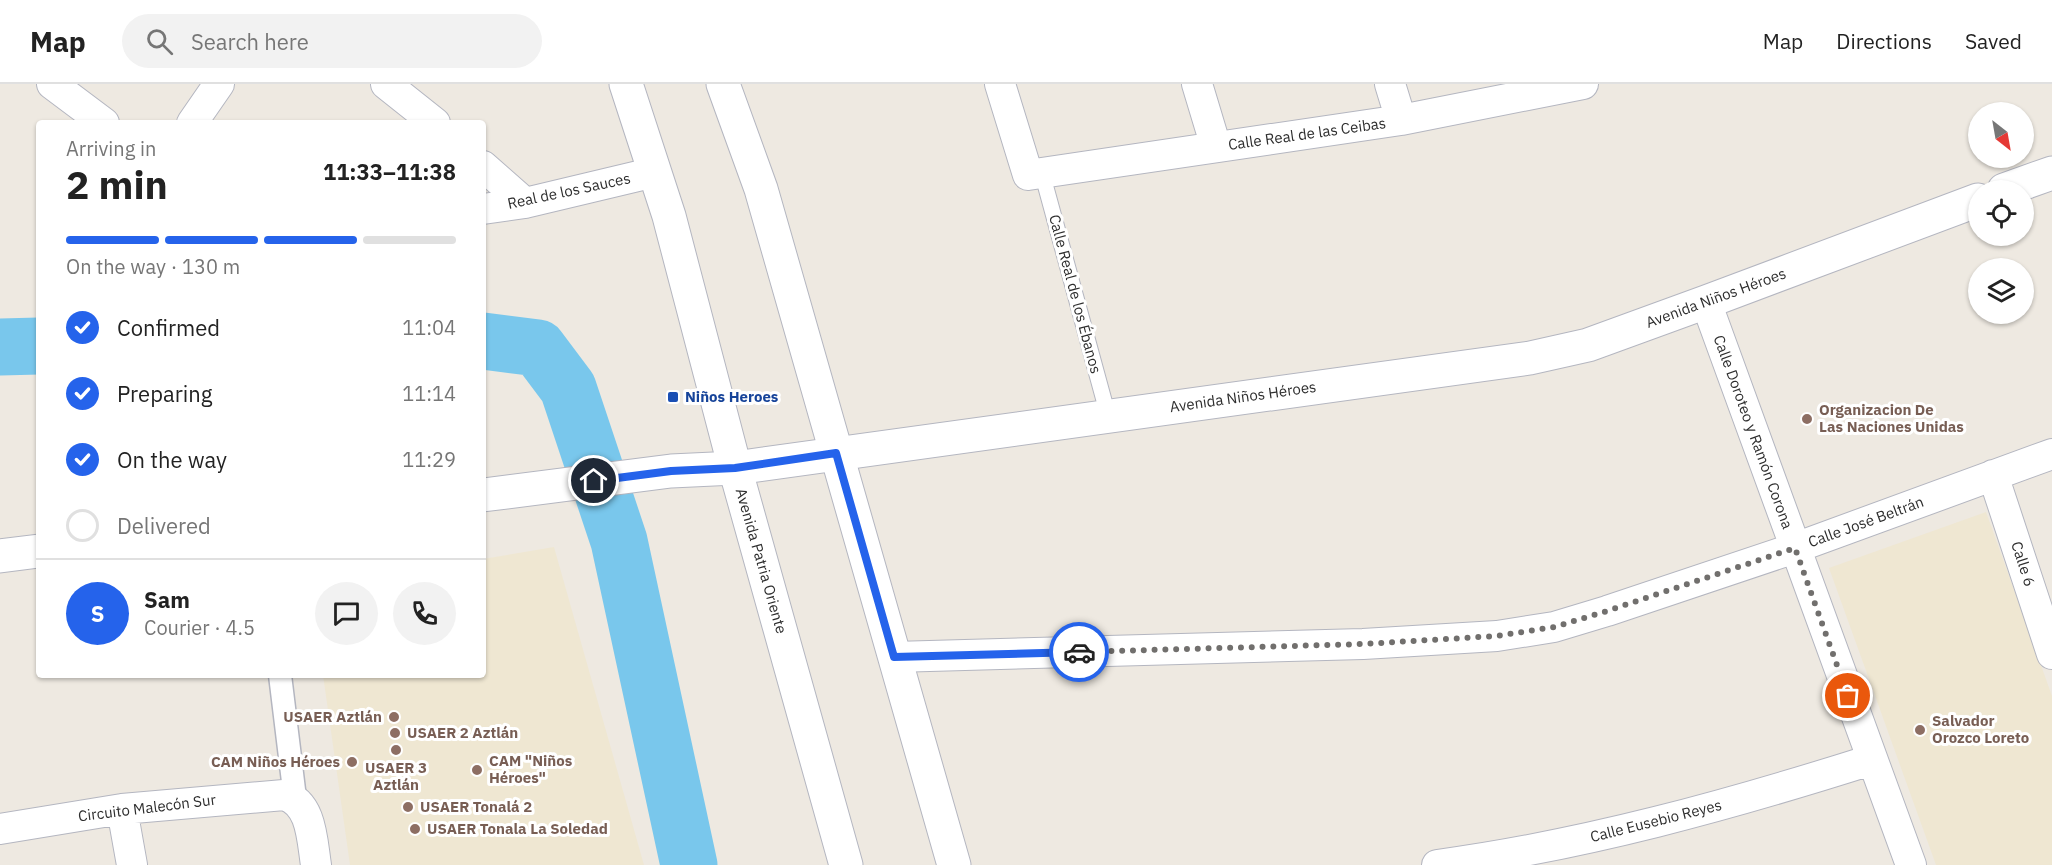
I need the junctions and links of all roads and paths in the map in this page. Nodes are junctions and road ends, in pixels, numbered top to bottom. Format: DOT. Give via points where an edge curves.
graph roads {
  1 [pos="27,84"];
  2 [pos="219,84"];
  3 [pos="386,84"];
  4 [pos="626,84"];
  5 [pos="723,84"];
  6 [pos="1000,84"];
  7 [pos="1197,84"];
  8 [pos="1390,84"];
  9 [pos="1582,84"];
  10 [pos="58,89"];
  11 [pos="420,118"];
  12 [pos="100,120"];
  13 [pos="194,120"];
  14 [pos="1401,120"];
  15 [pos="1216,147"];
  16 [pos="486,169"];
  17 [pos="655,172"];
  18 [pos="2052,173"];
  19 [pos="1035,174"];
  20 [pos="2032,180"];
  21 [pos="525,203"];
  22 [pos="1968,204"];
  23 [pos="486,209"];
  24 [pos="1706,303"];
  25 [pos="1108,415"];
  26 [pos="836,453"];
  27 [pos="2052,454"];
  28 [pos="735,468"];
  29 [pos="1993,475"];
  30 [pos="486,495"];
  31 [pos="1795,548"];
  32 [pos="36,551"];
  33 [pos="0,556"];
  34 [pos="2052,654"];
  35 [pos="894,657"];
  36 [pos="280,678"];
  37 [pos="1871,760"];
  38 [pos="295,798"];
  39 [pos="122,809"];
  40 [pos="0,829"];
  41 [pos="132,865"];
  42 [pos="316,865"];
  43 [pos="846,865"];
  44 [pos="954,865"];
  45 [pos="1437,865"];
  46 [pos="1911,865"];
  1 -- 10 [label="street"];
  2 -- 13 [label="street"];
  3 -- 11 [label="street"];
  4 -- 17 [label="street, Avenida Patria Oriente"];
  5 -- 26 [label="street" via="761,189"];
  6 -- 19 [label="street, Calle Real de los Ébanos"];
  7 -- 15 [label="street"];
  8 -- 14 [label="street"];
  9 -- 14 [label="street, Calle Real de las Ceibas"];
  10 -- 12 [label="street"];
  14 -- 15 [label="street, Calle Real de las Ceibas"];
  15 -- 19 [label="street, Calle Real de las Ceibas"];
  16 -- 21 [label="street"];
  17 -- 21 [label="street, Real de los Sauces"];
  17 -- 28 [label="street, Avenida Patria Oriente"];
  18 -- 20 [label="street"];
  19 -- 25 [label="lane, Calle Real de los Ébanos"];
  21 -- 23 [label="street, Real de los Sauces"];
  22 -- 24 [label="street, Avenida Niños Héroes"];
  24 -- 25 [label="street, Avenida Niños Héroes" via="1552,354"];
  24 -- 31 [label="street, Calle Doroteo y Ramón Corona"];
  25 -- 26 [label="street, Avenida Niños Héroes"];
  26 -- 28 [label="street, Avenida Niños Héroes"];
  26 -- 35 [label="street"];
  27 -- 29 [label="street, Calle José Beltrán"];
  28 -- 30 [label="street, Avenida Niños Héroes" via="671,471"];
  28 -- 43 [label="street, Avenida Patria Oriente"];
  29 -- 31 [label="street, Calle José Beltrán"];
  29 -- 34 [label="street, Calle 6"];
  31 -- 35 [label="street, Calle José Beltrán" via="1554,627 1497,636 1363,644"];
  31 -- 37 [label="street, Calle Doroteo y Ramón Corona"];
  32 -- 33 [label="street"];
  35 -- 44 [label="street"];
  36 -- 38 [label="street"];
  37 -- 45 [label="street, Calle Eusebio Reyes" via="1665,821"];
  37 -- 46 [label="street, Calle Doroteo y Ramón Corona"];
  38 -- 39 [label="street, Circuito Malecón Sur" via="271,795"];
  38 -- 42 [label="street" via="310,826"];
  39 -- 40 [label="street, Circuito Malecón Sur"];
  39 -- 41 [label="street"];
}
